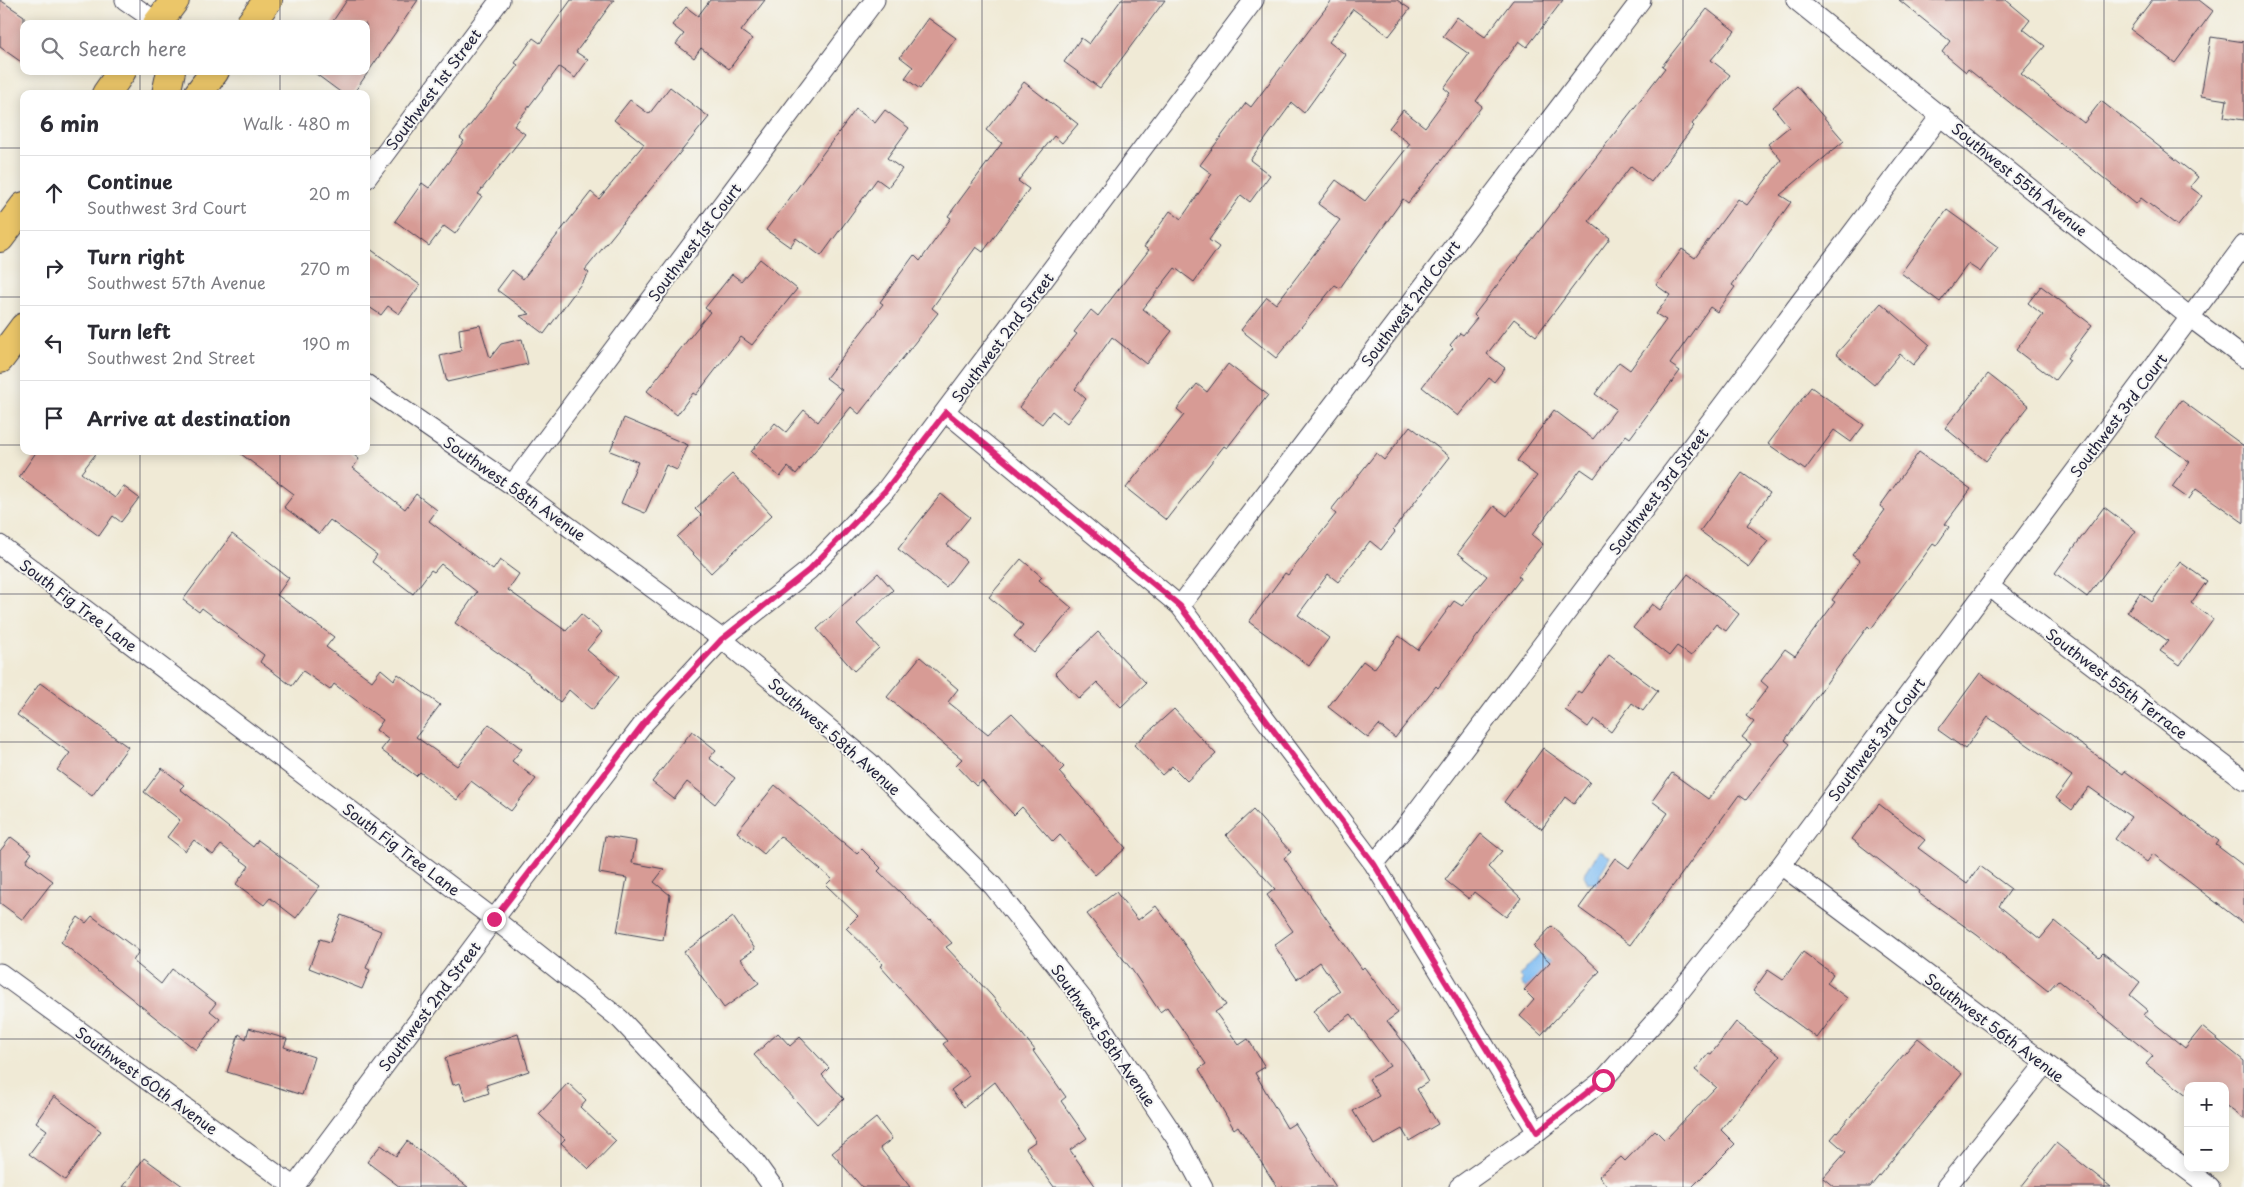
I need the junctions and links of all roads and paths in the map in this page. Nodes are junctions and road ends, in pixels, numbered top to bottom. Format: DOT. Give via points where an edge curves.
graph roads {
  1 [pos="125,0"];
  2 [pos="268,0"];
  3 [pos="500,0"];
  4 [pos="875,0"];
  5 [pos="1254,0"];
  6 [pos="1641,0"];
  7 [pos="1796,0"];
  8 [pos="174,6"];
  9 [pos="154,20"];
  10 [pos="161,20"];
  11 [pos="253,20"];
  12 [pos="119,75"];
  13 [pos="170,75"];
  14 [pos="212,75"];
  15 [pos="109,90"];
  16 [pos="167,90"];
  17 [pos="201,90"];
  18 [pos="1940,115"];
  19 [pos="370,174"];
  20 [pos="20,211"];
  21 [pos="0,238"];
  22 [pos="2244,245"];
  23 [pos="2191,318"];
  24 [pos="20,332"];
  25 [pos="2244,358"];
  26 [pos="0,359"];
  27 [pos="370,387"];
  28 [pos="946,412"];
  29 [pos="512,484"];
  30 [pos="0,545"];
  31 [pos="1990,587"];
  32 [pos="1180,606"];
  33 [pos="722,639"];
  34 [pos="2244,780"];
  35 [pos="1374,864"];
  36 [pos="1780,865"];
  37 [pos="494,919"];
  38 [pos="0,973"];
  39 [pos="2044,1064"];
  40 [pos="1537,1132"];
  41 [pos="294,1187"];
  42 [pos="773,1187"];
  43 [pos="1203,1187"];
  44 [pos="1459,1187"];
  45 [pos="1946,1187"];
  46 [pos="2210,1187"];
  1 -- 9 [label="street"];
  2 -- 11 [label="main road"];
  3 -- 19 [label="street, Southwest 1st Street"];
  4 -- 29 [label="street, Southwest 1st Court"];
  5 -- 28 [label="street, Southwest 2nd Street"];
  6 -- 32 [label="street, Southwest 2nd Court"];
  7 -- 18 [label="street, Southwest 55th Avenue"];
  8 -- 10 [label="main road"];
  12 -- 15 [label="main road"];
  13 -- 16 [label="main road"];
  14 -- 17 [label="main road"];
  18 -- 23 [label="street, Southwest 55th Avenue"];
  18 -- 35 [label="street, Southwest 3rd Street"];
  20 -- 21 [label="main road"];
  22 -- 23 [label="street, Southwest 3rd Court"];
  23 -- 25 [label="street, Southwest 55th Avenue"];
  23 -- 31 [label="street, Southwest 3rd Court"];
  24 -- 26 [label="main road"];
  27 -- 29 [label="street, Southwest 58th Avenue"];
  28 -- 32 [label="street"];
  28 -- 33 [label="street, Southwest 2nd Street" via="885,491 809,570"];
  29 -- 33 [label="street, Southwest 58th Avenue"];
  30 -- 37 [label="street, South Fig Tree Lane"];
  31 -- 34 [label="street, Southwest 55th Terrace"];
  31 -- 36 [label="street, Southwest 3rd Court"];
  32 -- 35 [label="street"];
  33 -- 37 [label="street, Southwest 2nd Street" via="644,723"];
  33 -- 43 [label="street, Southwest 58th Avenue" via="869,762 993,886 1085,1002 1181,1146"];
  35 -- 40 [label="street"];
  36 -- 39 [label="street, Southwest 56th Avenue"];
  36 -- 40 [label="street, Southwest 3rd Court" via="1666,1009 1603,1080"];
  37 -- 41 [label="street, Southwest 2nd Street"];
  37 -- 42 [label="street, South Fig Tree Lane" via="620,1019 755,1162"];
  38 -- 41 [label="street, Southwest 60th Avenue"];
  39 -- 45 [label="street"];
  39 -- 46 [label="street, Southwest 56th Avenue"];
  40 -- 44 [label="street, Southwest 3rd Court"];
}
